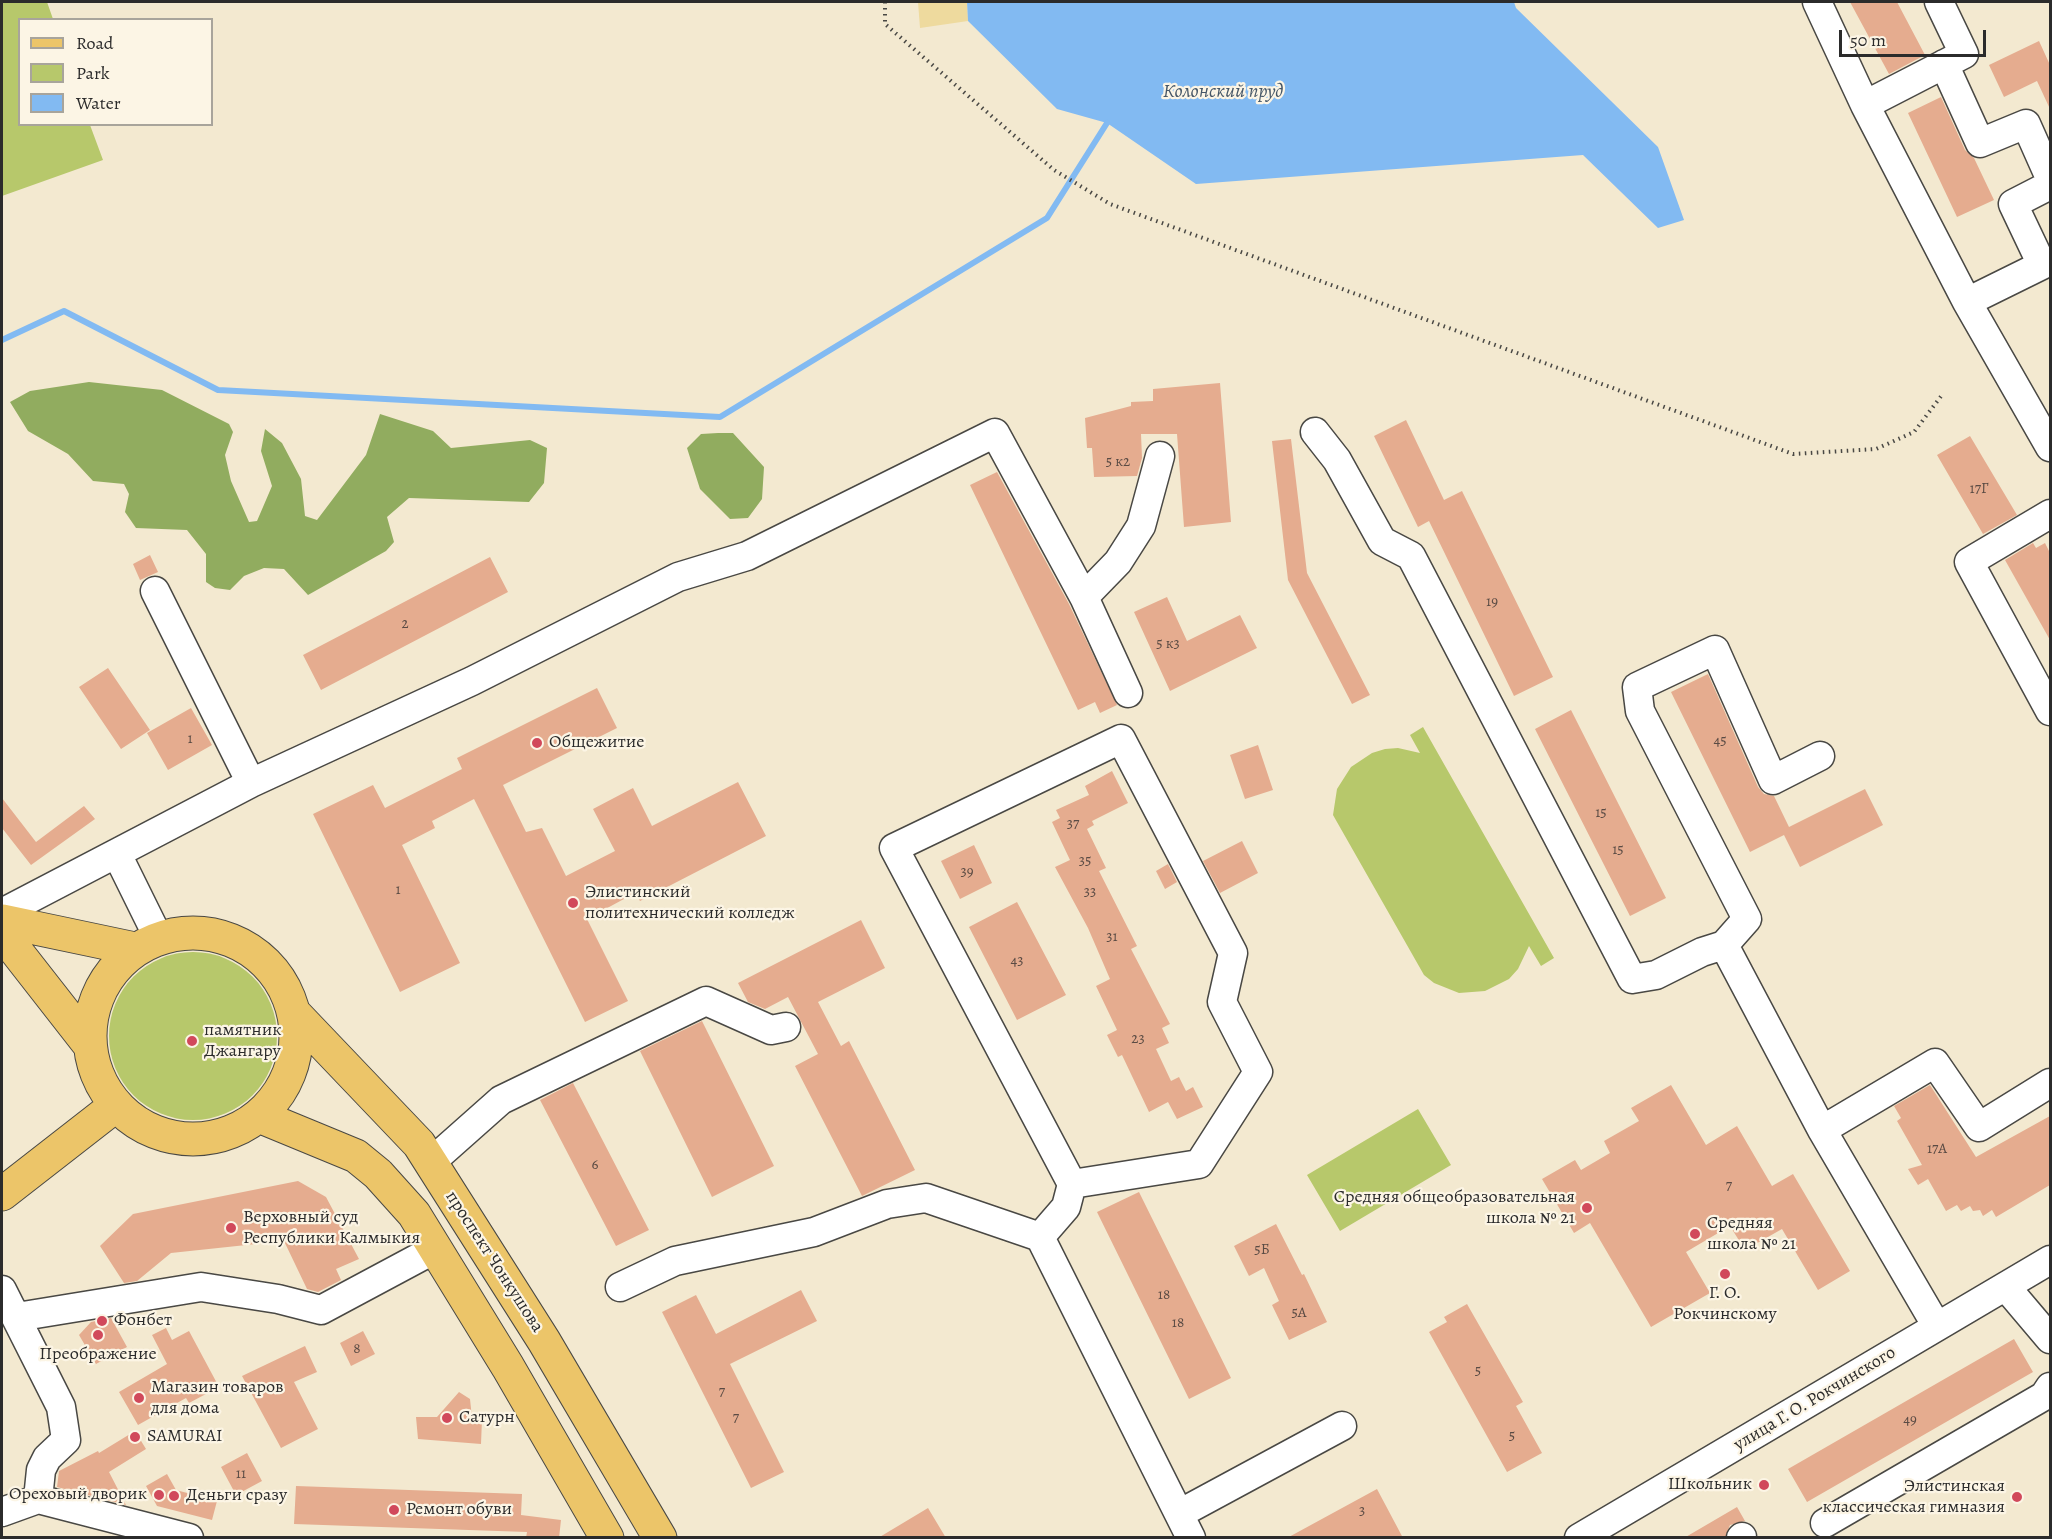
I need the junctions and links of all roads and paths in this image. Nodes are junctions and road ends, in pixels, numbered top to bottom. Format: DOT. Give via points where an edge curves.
graph roads {
  1 [pos="885,2"];
  2 [pos="1816,2"];
  3 [pos="1939,2"];
  4 [pos="1944,64"];
  5 [pos="1865,105"];
  6 [pos="2050,178"];
  7 [pos="2050,185"];
  8 [pos="1967,302"];
  9 [pos="1942,396"];
  10 [pos="1315,432"];
  11 [pos="2050,447"];
  12 [pos="1160,456"];
  13 [pos="2050,514"];
  14 [pos="155,591"];
  15 [pos="1084,597"];
  16 [pos="1128,693"];
  17 [pos="2050,711"];
  18 [pos="1820,756"];
  19 [pos="251,783"];
  20 [pos="117,854"];
  21 [pos="2,913"];
  22 [pos="2,921"];
  23 [pos="2,933"];
  24 [pos="147,943"];
  25 [pos="1724,945"];
  26 [pos="294,1013"];
  27 [pos="786,1027"];
  28 [pos="88,1043"];
  29 [pos="2050,1083"];
  30 [pos="115,1106"];
  31 [pos="259,1116"];
  32 [pos="1822,1130"];
  33 [pos="430,1163"];
  34 [pos="1072,1184"];
  35 [pos="2,1194"];
  36 [pos="1040,1237"];
  37 [pos="435,1249"];
  38 [pos="2050,1260"];
  39 [pos="620,1287"];
  40 [pos="2006,1287"];
  41 [pos="2,1290"];
  42 [pos="17,1317"];
  43 [pos="1936,1325"];
  44 [pos="2050,1339"];
  45 [pos="2050,1387"];
  46 [pos="1342,1426"];
  47 [pos="38,1499"];
  48 [pos="2,1512"];
  49 [pos="1825,1523"];
  50 [pos="1185,1526"];
  51 [pos="601,1536"];
  52 [pos="189,1538"];
  53 [pos="660,1538"];
  54 [pos="1579,1538"];
  1 -- 9 [label="path" via="885,24 1054,170 1110,204 1793,454 1876,449 1914,432"];
  2 -- 5 [label="street"];
  3 -- 4 [label="street" via="1964,54"];
  4 -- 5 [label="street"];
  4 -- 6 [label="street" via="1980,143 2026,124"];
  5 -- 8 [label="street"];
  7 -- 8 [label="street" via="2013,204 2042,265"];
  8 -- 11 [label="street"];
  10 -- 25 [label="street" via="1337,460 1382,541 1411,556 1632,979 1656,975"];
  12 -- 15 [label="street" via="1141,526 1118,562"];
  13 -- 17 [label="street" via="1969,562"];
  14 -- 19 [label="street"];
  15 -- 16 [label="street"];
  15 -- 19 [label="street" via="995,433 747,556 678,577 472,681"];
  18 -- 25 [label="street" via="1773,780 1715,650 1637,687 1640,711 1747,919"];
  19 -- 20 [label="street"];
  20 -- 21 [label="street"];
  20 -- 24 [label="street"];
  22 -- 24 [label="main road"];
  23 -- 28 [label="main road"];
  24 -- 26 [label="main road" via="196,933 216,934 243,945 266,962 283,986"];
  24 -- 28 [label="main road" via="116,965 95,1002"];
  25 -- 32 [label="street"];
  26 -- 31 [label="main road" via="297,1041 291,1069 279,1095"];
  26 -- 33 [label="main road, проспект Чонкушова" via="418,1144"];
  27 -- 33 [label="street" via="771,1030 706,1001 501,1100"];
  28 -- 30 [label="main road" via="96,1077"];
  29 -- 32 [label="street" via="1979,1128 1935,1063"];
  30 -- 31 [label="main road" via="140,1126 169,1138 212,1138 232,1133"];
  30 -- 35 [label="main road"];
  31 -- 37 [label="main road" via="356,1156 414,1214"];
  32 -- 43 [label="street"];
  33 -- 53 [label="main road, проспект Чонкушова" via="544,1341"];
  34 -- 34 [label="street" via="894,848 1121,739 1233,953 1222,1002 1258,1072 1199,1164"];
  34 -- 36 [label="street" via="1066,1207"];
  36 -- 39 [label="street" via="926,1198 887,1204 814,1232 675,1261"];
  36 -- 50 [label="street"];
  37 -- 42 [label="street" via="321,1310 201,1287"];
  37 -- 51 [label="main road"];
  38 -- 40 [label="street, улица Г. О. Рокчинского"];
  40 -- 43 [label="street, улица Г. О. Рокчинского"];
  40 -- 44 [label="street"];
  41 -- 42 [label="street"];
  42 -- 47 [label="street" via="61,1407 66,1440 47,1458 41,1470"];
  43 -- 54 [label="street, улица Г. О. Рокчинского"];
  45 -- 49 [label="street" via="2044,1396"];
  46 -- 50 [label="street"];
  47 -- 48 [label="street"];
  47 -- 52 [label="street"];
}
